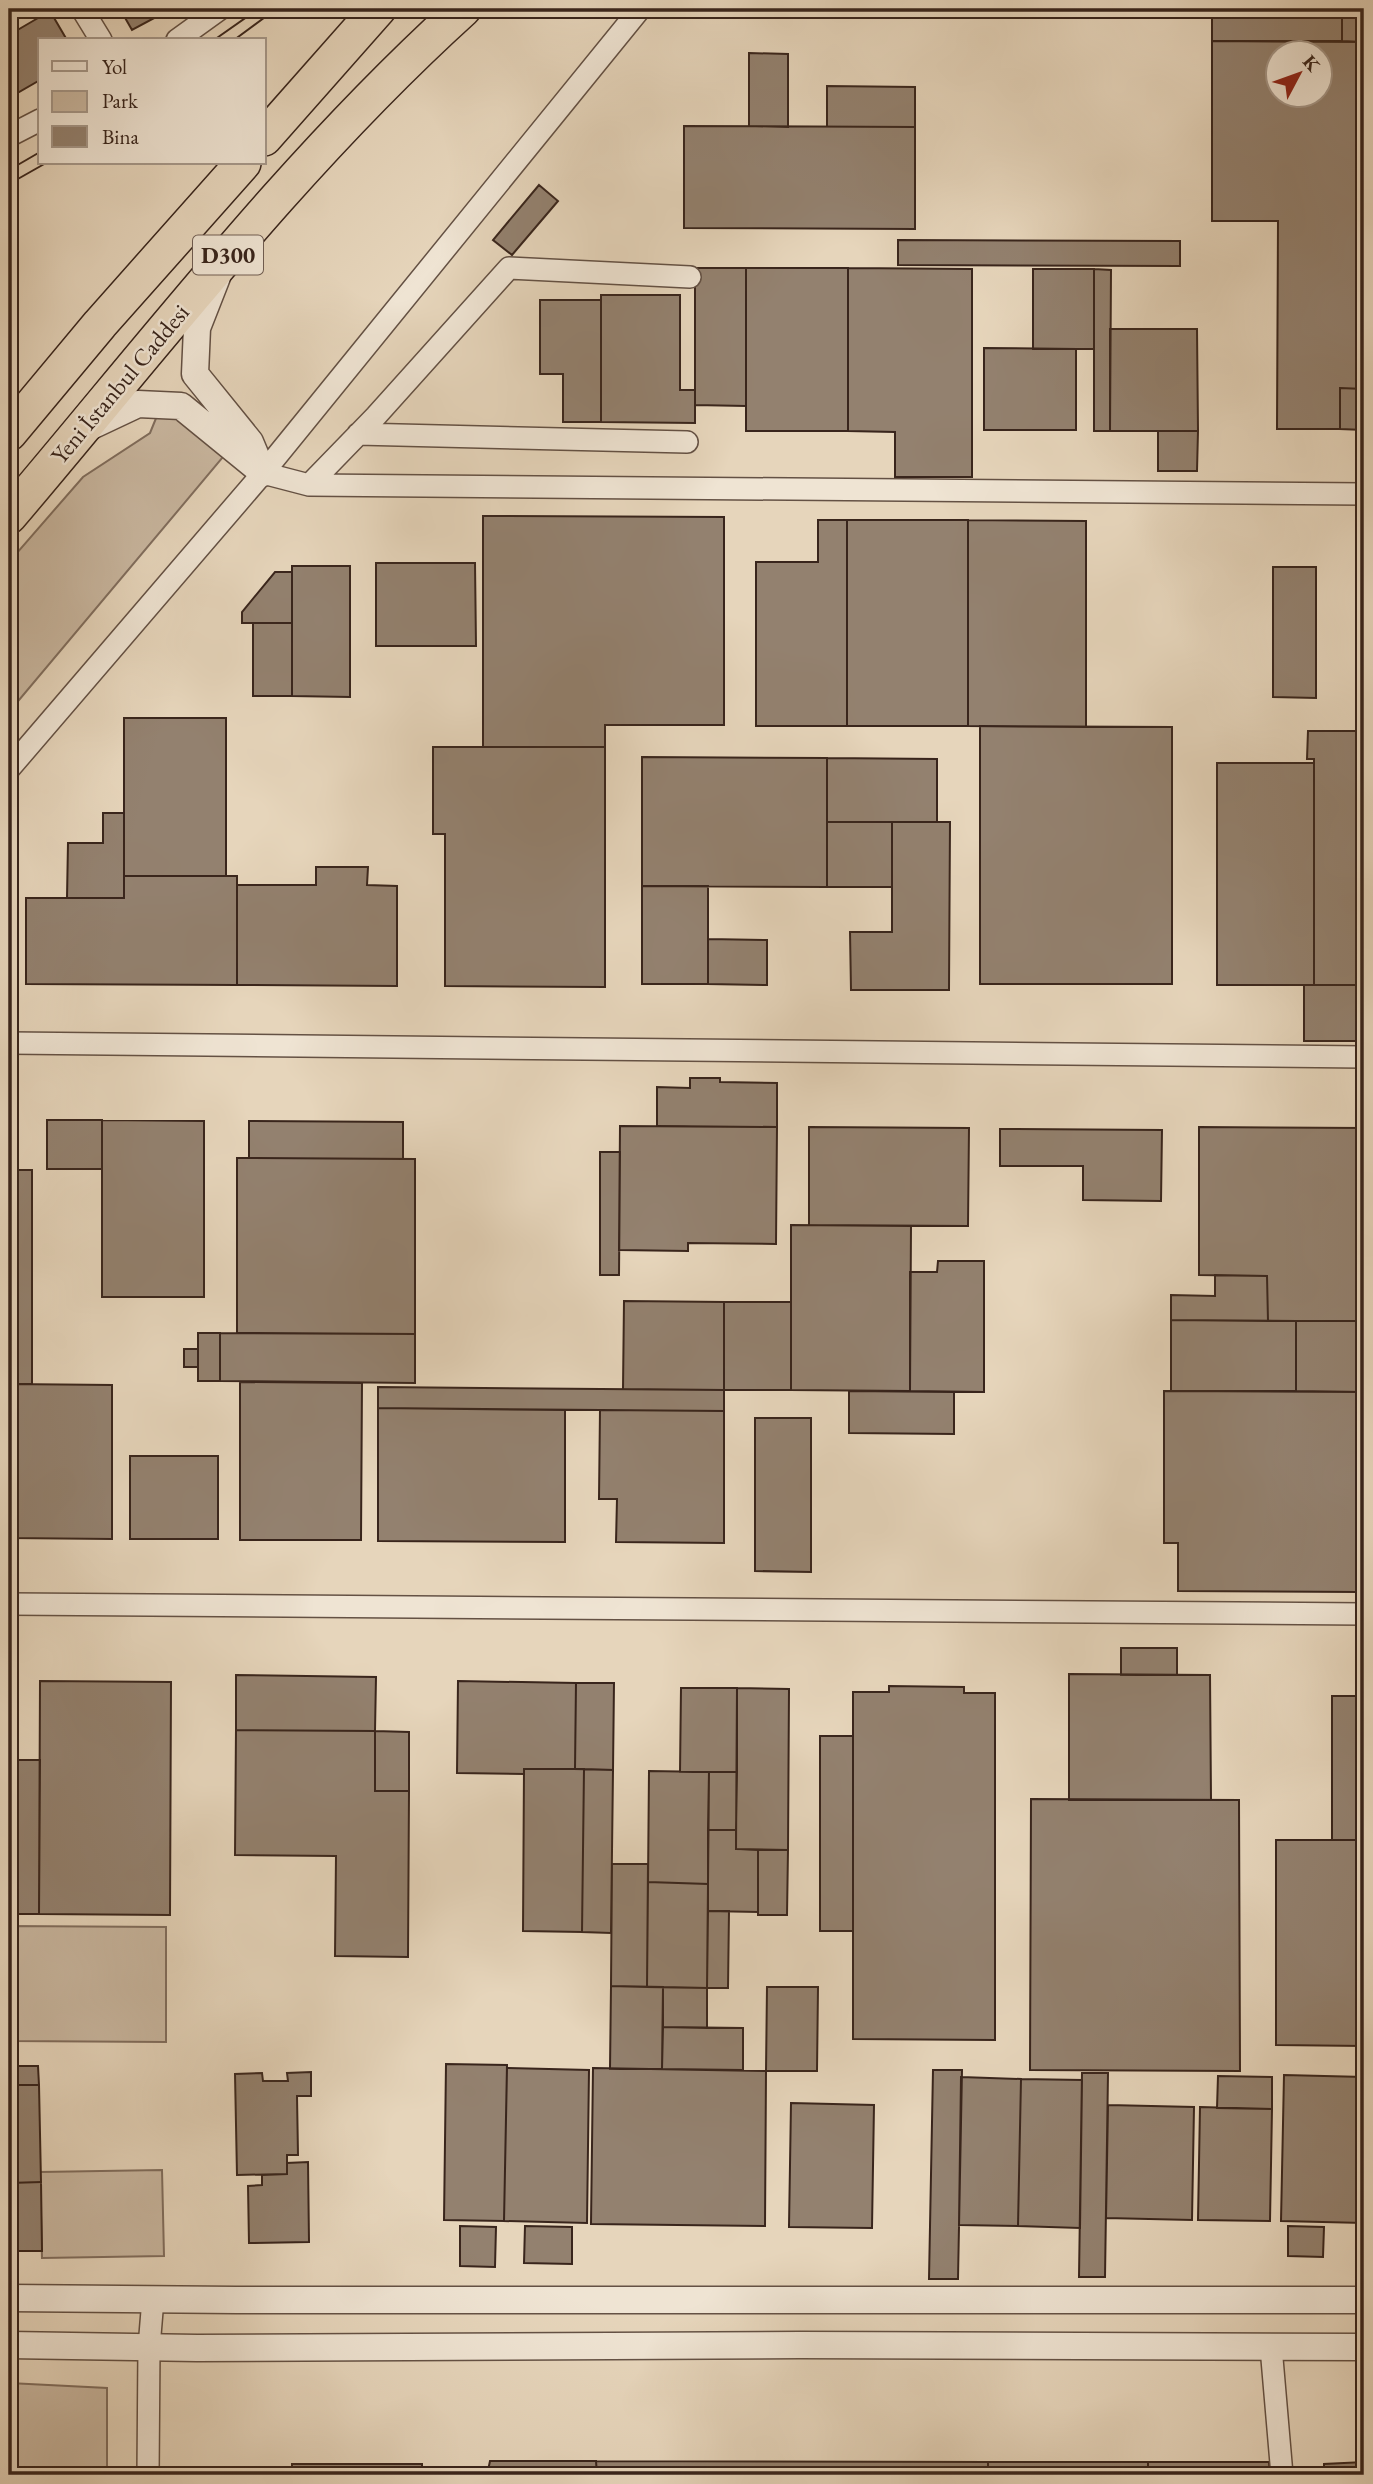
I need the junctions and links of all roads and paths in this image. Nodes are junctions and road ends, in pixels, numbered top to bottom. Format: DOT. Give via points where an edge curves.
graph roads {
  1 [pos="82,9"];
  2 [pos="220,9"];
  3 [pos="378,9"];
  4 [pos="463,9"];
  5 [pos="640,9"];
  6 [pos="100,38"];
  7 [pos="180,38"];
  8 [pos="38,121"];
  9 [pos="9,136"];
  10 [pos="266,136"];
  11 [pos="242,164"];
  12 [pos="223,260"];
  13 [pos="690,277"];
  14 [pos="81,432"];
  15 [pos="9,433"];
  16 [pos="358,434"];
  17 [pos="687,442"];
  18 [pos="263,473"];
  19 [pos="309,485"];
  20 [pos="1364,494"];
  21 [pos="9,516"];
  22 [pos="9,769"];
  23 [pos="9,1043"];
  24 [pos="1364,1057"];
  25 [pos="9,1604"];
  26 [pos="1364,1614"];
  27 [pos="9,2298"];
  28 [pos="153,2299"];
  29 [pos="1364,2300"];
  30 [pos="9,2345"];
  31 [pos="149,2347"];
  32 [pos="1271,2347"];
  33 [pos="1364,2347"];
  34 [pos="148,2475"];
  35 [pos="1282,2475"];
  1 -- 6 [label="street"];
  2 -- 7 [label="street"];
  3 -- 10 [label="highway"];
  4 -- 12 [label="highway, Yeni İstanbul Caddesi / D300" via="362,106"];
  5 -- 18 [label="street"];
  8 -- 9 [label="street"];
  11 -- 15 [label="highway, D300"];
  12 -- 14 [label="highway, Yeni İstanbul Caddesi / D300"];
  12 -- 18 [label="street" via="197,328 195,374 250,442"];
  13 -- 16 [label="street" via="509,268"];
  14 -- 18 [label="street" via="138,404 181,406"];
  14 -- 21 [label="highway, Yeni İstanbul Caddesi / D300"];
  16 -- 17 [label="street"];
  16 -- 19 [label="street"];
  18 -- 19 [label="street"];
  18 -- 22 [label="street"];
  19 -- 20 [label="street"];
  23 -- 24 [label="street"];
  25 -- 26 [label="street"];
  27 -- 28 [label="street"];
  28 -- 29 [label="street"];
  28 -- 31 [label="street"];
  30 -- 31 [label="street"];
  31 -- 32 [label="street"];
  31 -- 34 [label="street"];
  32 -- 33 [label="street"];
  32 -- 35 [label="street"];
}
